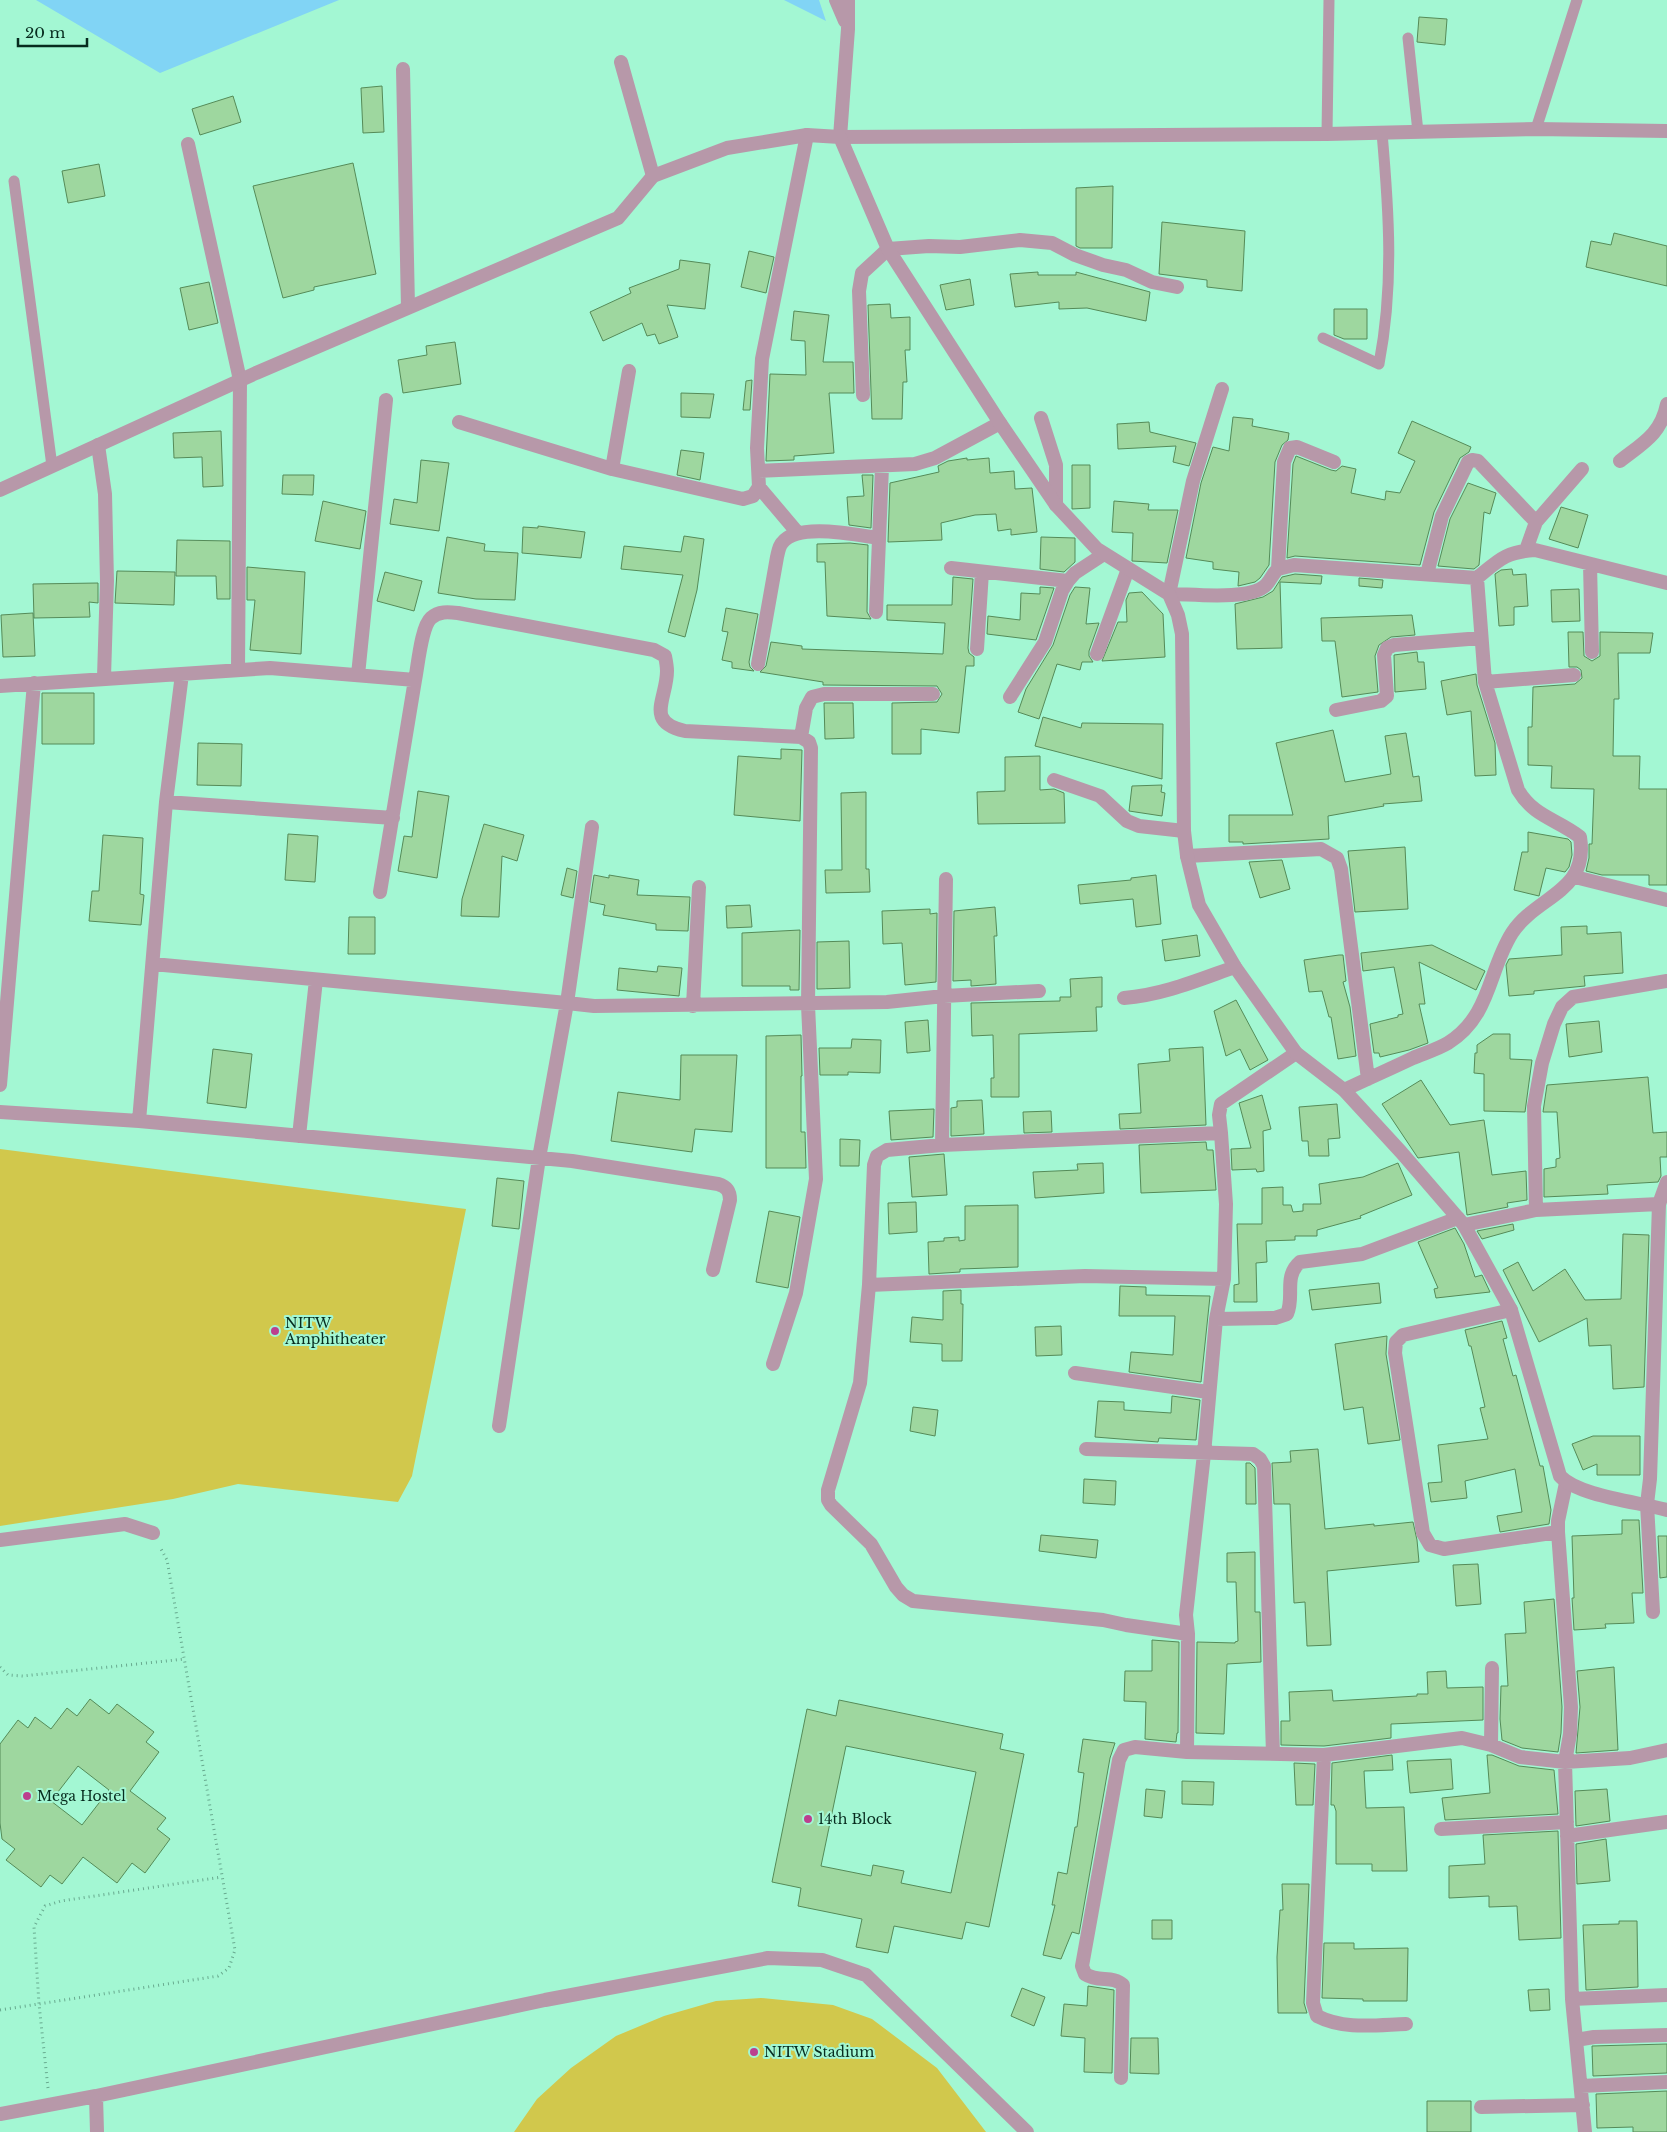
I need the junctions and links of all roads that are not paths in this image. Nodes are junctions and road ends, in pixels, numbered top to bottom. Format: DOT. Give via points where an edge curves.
graph roads {
  1 [pos="836,0"];
  2 [pos="848,0"];
  3 [pos="1329,0"];
  4 [pos="1577,0"];
  5 [pos="848,29"];
  6 [pos="1408,38"];
  7 [pos="621,62"];
  8 [pos="403,69"];
  9 [pos="1536,129"];
  10 [pos="1667,131"];
  11 [pos="1418,132"];
  12 [pos="1382,133"];
  13 [pos="807,134"];
  14 [pos="1326,134"];
  15 [pos="840,137"];
  16 [pos="188,144"];
  17 [pos="654,176"];
  18 [pos="14,181"];
  19 [pos="888,249"];
  20 [pos="1177,287"];
  21 [pos="408,307"];
  22 [pos="1323,338"];
  23 [pos="628,371"];
  24 [pos="240,380"];
  25 [pos="1222,389"];
  26 [pos="863,395"];
  27 [pos="386,400"];
  28 [pos="1667,404"];
  29 [pos="1041,418"];
  30 [pos="459,422"];
  31 [pos="1000,423"];
  32 [pos="98,445"];
  33 [pos="1620,460"];
  34 [pos="1334,462"];
  35 [pos="52,466"];
  36 [pos="882,467"];
  37 [pos="612,469"];
  38 [pos="1582,469"];
  39 [pos="759,471"];
  40 [pos="758,487"];
  41 [pos="0,490"];
  42 [pos="1056,504"];
  43 [pos="1536,522"];
  44 [pos="797,532"];
  45 [pos="880,538"];
  46 [pos="1526,550"];
  47 [pos="1104,554"];
  48 [pos="1590,564"];
  49 [pos="951,568"];
  50 [pos="1128,569"];
  51 [pos="1278,569"];
  52 [pos="982,572"];
  53 [pos="1427,574"];
  54 [pos="1477,578"];
  55 [pos="1068,581"];
  56 [pos="1667,583"];
  57 [pos="1169,594"];
  58 [pos="876,612"];
  59 [pos="1481,638"];
  60 [pos="977,649"];
  61 [pos="1592,652"];
  62 [pos="1097,654"];
  63 [pos="758,664"];
  64 [pos="238,670"];
  65 [pos="182,674"];
  66 [pos="358,675"];
  67 [pos="1574,675"];
  68 [pos="104,678"];
  69 [pos="415,680"];
  70 [pos="1485,682"];
  71 [pos="34,683"];
  72 [pos="0,686"];
  73 [pos="933,694"];
  74 [pos="1010,696"];
  75 [pos="1336,710"];
  76 [pos="800,737"];
  77 [pos="1054,780"];
  78 [pos="166,802"];
  79 [pos="393,818"];
  80 [pos="592,827"];
  81 [pos="1184,831"];
  82 [pos="1187,856"];
  83 [pos="1574,877"];
  84 [pos="946,879"];
  85 [pos="699,887"];
  86 [pos="380,892"];
  87 [pos="1667,900"];
  88 [pos="152,964"];
  89 [pos="1235,967"];
  90 [pos="316,980"];
  91 [pos="1667,981"];
  92 [pos="1039,991"];
  93 [pos="944,996"];
  94 [pos="1124,998"];
  95 [pos="567,1003"];
  96 [pos="808,1005"];
  97 [pos="693,1006"];
  98 [pos="1296,1053"];
  99 [pos="1368,1079"];
  100 [pos="0,1085"];
  101 [pos="1344,1090"];
  102 [pos="0,1112"];
  103 [pos="140,1121"];
  104 [pos="1222,1133"];
  105 [pos="299,1136"];
  106 [pos="942,1145"];
  107 [pos="540,1158"];
  108 [pos="1667,1182"];
  109 [pos="1659,1204"];
  110 [pos="1536,1210"];
  111 [pos="1461,1221"];
  112 [pos="713,1270"];
  113 [pos="1224,1279"];
  114 [pos="869,1285"];
  115 [pos="1511,1310"];
  116 [pos="1216,1319"];
  117 [pos="772,1364"];
  118 [pos="1075,1373"];
  119 [pos="1208,1392"];
  120 [pos="499,1426"];
  121 [pos="1086,1449"];
  122 [pos="1204,1454"];
  123 [pos="1566,1483"];
  124 [pos="1647,1504"];
  125 [pos="1667,1510"];
  126 [pos="1558,1532"];
  127 [pos="154,1533"];
  128 [pos="0,1540"];
  129 [pos="1653,1612"];
  130 [pos="1188,1634"];
  131 [pos="1492,1668"];
  132 [pos="1491,1745"];
  133 [pos="1667,1750"];
  134 [pos="1187,1752"];
  135 [pos="1273,1754"];
  136 [pos="1324,1755"];
  137 [pos="1565,1762"];
  138 [pos="1667,1822"];
  139 [pos="1440,1829"];
  140 [pos="1567,1829"];
  141 [pos="1667,1995"];
  142 [pos="1572,1999"];
  143 [pos="1406,2024"];
  144 [pos="1667,2035"];
  145 [pos="1576,2040"];
  146 [pos="1121,2078"];
  147 [pos="1667,2082"];
  148 [pos="1581,2086"];
  149 [pos="96,2096"];
  150 [pos="1583,2105"];
  151 [pos="1481,2107"];
  152 [pos="0,2114"];
  153 [pos="97,2132"];
  154 [pos="1027,2132"];
  155 [pos="1586,2132"];
  1 -- 5 [label="street"];
  2 -- 5 [label="street"];
  3 -- 14 [label="lane"];
  4 -- 9 [label="lane"];
  5 -- 15 [label="street"];
  6 -- 11 [label="lane"];
  7 -- 17 [label="street"];
  8 -- 21 [label="street"];
  9 -- 10 [label="street"];
  9 -- 11 [label="street"];
  11 -- 12 [label="street"];
  12 -- 14 [label="street"];
  12 -- 22 [label="lane" via="1389,207 1390,282 1379,364"];
  13 -- 15 [label="street"];
  13 -- 17 [label="street" via="727,148"];
  13 -- 39 [label="street" via="762,359 757,448"];
  14 -- 15 [label="street"];
  15 -- 19 [label="street"];
  16 -- 24 [label="street"];
  17 -- 21 [label="street" via="618,218"];
  18 -- 35 [label="lane"];
  19 -- 20 [label="street" via="960,247 1020,240 1052,243 1103,265"];
  19 -- 26 [label="street" via="862,274 859,291"];
  19 -- 31 [label="street"];
  21 -- 24 [label="street"];
  23 -- 37 [label="street"];
  24 -- 32 [label="street"];
  24 -- 64 [label="street"];
  25 -- 57 [label="street" via="1193,481"];
  27 -- 66 [label="street"];
  28 -- 33 [label="street" via="1657,431"];
  29 -- 42 [label="street" via="1056,465"];
  30 -- 37 [label="street"];
  31 -- 36 [label="street" via="935,458 916,464"];
  31 -- 42 [label="street"];
  32 -- 35 [label="street"];
  32 -- 68 [label="street" via="105,494"];
  34 -- 51 [label="street" via="1297,447 1290,448 1287,453"];
  35 -- 41 [label="street"];
  36 -- 39 [label="street"];
  36 -- 45 [label="street"];
  37 -- 40 [label="street" via="743,499 753,496"];
  38 -- 43 [label="street"];
  39 -- 40 [label="street"];
  40 -- 44 [label="street"];
  42 -- 47 [label="street"];
  43 -- 46 [label="street"];
  43 -- 53 [label="street" via="1478,461 1472,460 1468,462 1442,516"];
  44 -- 45 [label="street"];
  44 -- 63 [label="street" via="782,542 777,557"];
  45 -- 58 [label="street"];
  46 -- 48 [label="street"];
  46 -- 54 [label="street" via="1503,557"];
  47 -- 50 [label="street"];
  47 -- 55 [label="street"];
  48 -- 56 [label="street"];
  48 -- 61 [label="street"];
  49 -- 52 [label="street"];
  50 -- 57 [label="street"];
  50 -- 62 [label="street"];
  51 -- 53 [label="street" via="1294,565"];
  51 -- 57 [label="street" via="1266,585 1254,592"];
  52 -- 55 [label="street"];
  52 -- 60 [label="street"];
  53 -- 54 [label="street"];
  54 -- 59 [label="street"];
  55 -- 74 [label="street" via="1045,642"];
  57 -- 81 [label="street" via="1182,634"];
  59 -- 70 [label="street"];
  59 -- 75 [label="street" via="1387,648 1384,655 1387,696 1381,701"];
  64 -- 65 [label="street"];
  64 -- 66 [label="street" via="270,668"];
  65 -- 68 [label="street"];
  65 -- 78 [label="street"];
  66 -- 69 [label="street"];
  67 -- 70 [label="street"];
  68 -- 71 [label="street"];
  69 -- 76 [label="street" via="424,632 430,619 442,612 458,613 654,650 665,656 667,672 660,705 663,719 670,728"];
  69 -- 79 [label="street"];
  70 -- 83 [label="street" via="1518,790 1536,811 1580,837 1583,852"];
  71 -- 72 [label="street"];
  71 -- 100 [label="street"];
  73 -- 76 [label="street" via="824,694 812,697 806,708"];
  76 -- 96 [label="street" via="809,742 811,748"];
  77 -- 81 [label="street" via="1100,796 1127,821 1139,826"];
  78 -- 79 [label="street"];
  78 -- 88 [label="street"];
  79 -- 86 [label="street"];
  80 -- 95 [label="street"];
  81 -- 82 [label="street"];
  82 -- 89 [label="street" via="1200,905"];
  82 -- 99 [label="street" via="1321,849 1337,858"];
  83 -- 87 [label="street"];
  83 -- 99 [label="street" via="1564,889 1527,915 1512,934 1482,1008 1465,1029 1448,1043"];
  84 -- 93 [label="street"];
  85 -- 97 [label="street"];
  88 -- 90 [label="street"];
  88 -- 103 [label="street"];
  89 -- 94 [label="street" via="1168,991"];
  89 -- 98 [label="street"];
  90 -- 95 [label="street"];
  90 -- 105 [label="street"];
  91 -- 110 [label="street" via="1573,997 1562,1007 1542,1063 1534,1106"];
  92 -- 93 [label="street"];
  93 -- 96 [label="street"];
  93 -- 106 [label="street"];
  95 -- 97 [label="street"];
  95 -- 107 [label="street"];
  96 -- 97 [label="street"];
  96 -- 117 [label="street" via="816,1179 796,1293"];
  98 -- 101 [label="street"];
  98 -- 104 [label="street" via="1221,1104"];
  99 -- 101 [label="street"];
  101 -- 111 [label="street"];
  102 -- 103 [label="street"];
  103 -- 105 [label="street"];
  104 -- 106 [label="street"];
  104 -- 113 [label="street" via="1226,1204"];
  105 -- 107 [label="street"];
  106 -- 114 [label="street" via="887,1150 877,1156"];
  107 -- 112 [label="street" via="726,1186 730,1200"];
  107 -- 120 [label="street"];
  108 -- 109 [label="street"];
  109 -- 110 [label="street"];
  109 -- 124 [label="street"];
  110 -- 111 [label="street"];
  111 -- 115 [label="street"];
  111 -- 116 [label="street" via="1362,1254 1300,1262 1291,1274 1291,1306 1287,1314 1275,1318"];
  113 -- 114 [label="street" via="1085,1276"];
  113 -- 116 [label="street"];
  114 -- 130 [label="street" via="860,1383 828,1490 828,1500 836,1512 871,1544 903,1595 913,1601 1103,1620"];
  115 -- 123 [label="street" via="1560,1476"];
  115 -- 126 [label="street" via="1403,1335 1396,1342 1395,1353 1423,1533 1430,1545 1444,1549"];
  116 -- 119 [label="street"];
  118 -- 119 [label="street"];
  119 -- 122 [label="street"];
  121 -- 122 [label="street"];
  122 -- 130 [label="street" via="1186,1615"];
  122 -- 135 [label="street" via="1253,1454 1264,1466"];
  123 -- 124 [label="street" via="1579,1490"];
  123 -- 126 [label="street"];
  124 -- 125 [label="street"];
  124 -- 129 [label="street"];
  126 -- 137 [label="street" via="1571,1707"];
  127 -- 128 [label="street" via="125,1524"];
  130 -- 134 [label="street"];
  131 -- 132 [label="street"];
  132 -- 136 [label="street" via="1462,1738"];
  132 -- 137 [label="street" via="1520,1757"];
  133 -- 137 [label="street" via="1630,1758"];
  134 -- 135 [label="street"];
  134 -- 146 [label="street" via="1135,1747 1124,1750 1119,1760 1082,1966 1092,1979 1118,1980 1123,1985"];
  135 -- 136 [label="street"];
  136 -- 143 [label="street" via="1313,2003 1317,2016 1330,2023"];
  137 -- 140 [label="street"];
  138 -- 140 [label="street"];
  139 -- 140 [label="street"];
  140 -- 142 [label="street"];
  141 -- 142 [label="street"];
  142 -- 145 [label="street"];
  144 -- 145 [label="street"];
  145 -- 148 [label="street"];
  147 -- 148 [label="street"];
  148 -- 150 [label="street"];
  149 -- 152 [label="street"];
  149 -- 153 [label="street"];
  149 -- 154 [label="street" via="555,1998 768,1958 822,1960 866,1975"];
  150 -- 151 [label="street"];
  150 -- 155 [label="street"];
}
